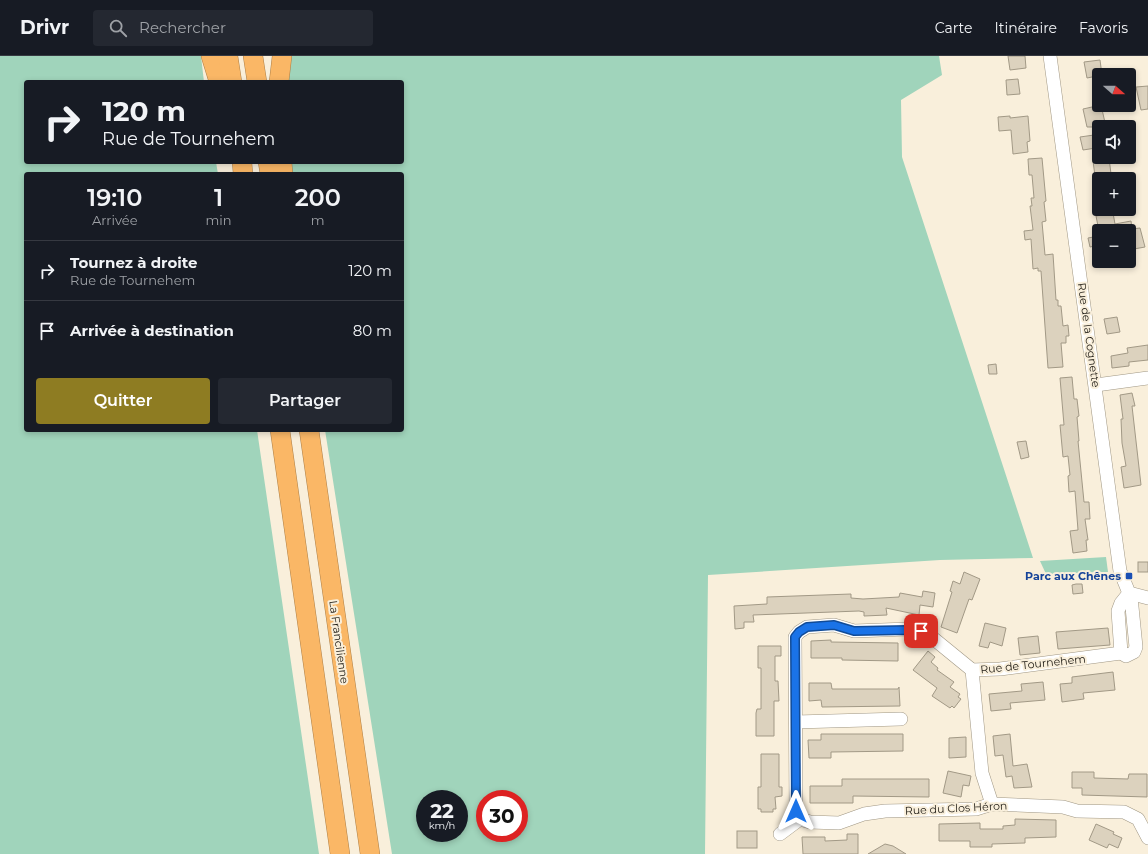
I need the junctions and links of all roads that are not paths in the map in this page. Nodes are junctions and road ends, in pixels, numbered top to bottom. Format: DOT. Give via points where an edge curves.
graph roads {
  1 [pos="211,56"];
  2 [pos="228,56"];
  3 [pos="253,56"];
  4 [pos="282,56"];
  5 [pos="1050,56"];
  6 [pos="218,80"];
  7 [pos="232,80"];
  8 [pos="256,80"];
  9 [pos="279,80"];
  10 [pos="1148,378"];
  11 [pos="1096,385"];
  12 [pos="280,432"];
  13 [pos="309,432"];
  14 [pos="1129,593"];
  15 [pos="1148,598"];
  16 [pos="972,670"];
  17 [pos="901,719"];
  18 [pos="796,722"];
  19 [pos="992,804"];
  20 [pos="800,819"];
  21 [pos="780,834"];
  22 [pos="1148,838"];
  23 [pos="340,854"];
  24 [pos="370,854"];
  1 -- 6 [label="highway"];
  2 -- 7 [label="highway"];
  3 -- 8 [label="highway"];
  4 -- 9 [label="highway"];
  5 -- 11 [label="street, Rue de la Cognette"];
  10 -- 11 [label="street"];
  11 -- 14 [label="street, Rue de la Cognette" via="1120,571"];
  12 -- 23 [label="highway"];
  13 -- 24 [label="highway, La Francilienne"];
  14 -- 15 [label="street"];
  14 -- 16 [label="street, Rue de Tournehem" via="1118,611 1121,653 1000,669"];
  16 -- 18 [label="street, Rue de Tournehem" via="921,631 854,631 834,625 807,627 795,637"];
  16 -- 19 [label="street" via="982,773"];
  17 -- 18 [label="street"];
  18 -- 20 [label="street" via="796,811"];
  19 -- 20 [label="street, Rue du Clos Héron" via="976,809 885,811 864,814 839,823"];
  19 -- 22 [label="street, Rue du Clos Héron" via="1124,812 1138,819"];
  20 -- 21 [label="street"];
}
